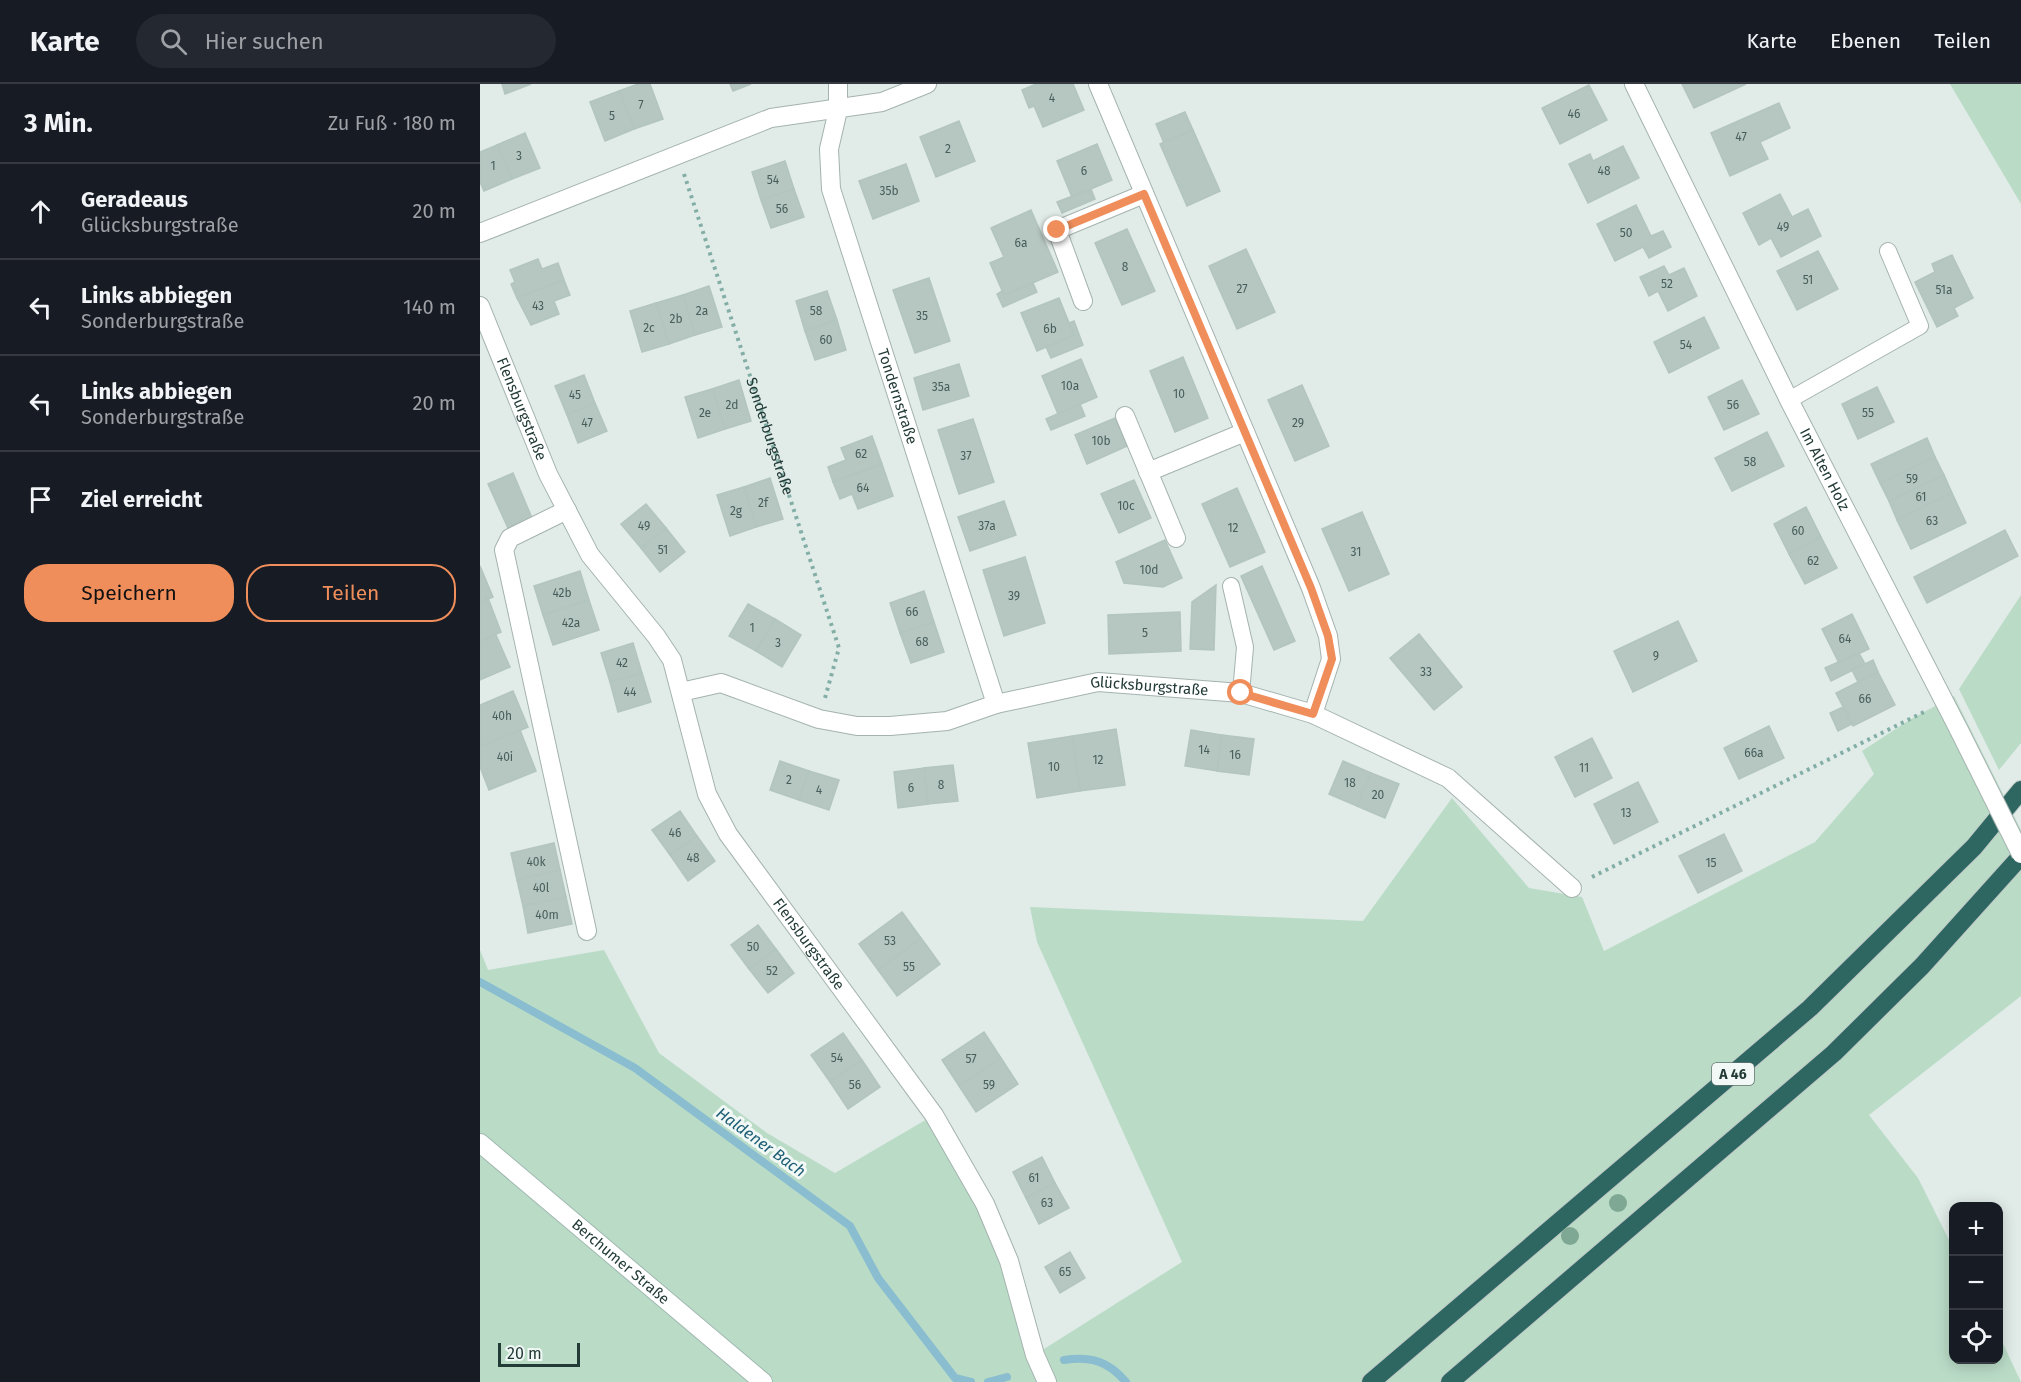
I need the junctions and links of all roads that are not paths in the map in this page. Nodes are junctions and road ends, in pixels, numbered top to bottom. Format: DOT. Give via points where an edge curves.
graph roads {
  1 [pos="838,84"];
  2 [pos="927,84"];
  3 [pos="1098,84"];
  4 [pos="1634,84"];
  5 [pos="838,110"];
  6 [pos="1144,194"];
  7 [pos="480,233"];
  8 [pos="1888,251"];
  9 [pos="1083,301"];
  10 [pos="480,306"];
  11 [pos="1789,400"];
  12 [pos="1125,416"];
  13 [pos="1245,432"];
  14 [pos="1148,472"];
  15 [pos="567,510"];
  16 [pos="1176,538"];
  17 [pos="1231,586"];
  18 [pos="681,692"];
  19 [pos="1241,693"];
  20 [pos="996,704"];
  21 [pos="1313,714"];
  22 [pos="2021,790"];
  23 [pos="2021,855"];
  24 [pos="1572,888"];
  25 [pos="587,931"];
  26 [pos="480,1143"];
  27 [pos="1456,1378"];
  28 [pos="763,1382"];
  29 [pos="1047,1382"];
  30 [pos="1371,1382"];
  1 -- 5 [label="street, Tondernstraße"];
  2 -- 5 [label="street" via="882,102"];
  3 -- 6 [label="street"];
  4 -- 11 [label="street, Im Alten Holz"];
  5 -- 7 [label="street" via="771,118"];
  5 -- 20 [label="street, Tondernstraße" via="829,149 831,189"];
  6 -- 9 [label="street" via="1057,230"];
  6 -- 13 [label="street"];
  8 -- 11 [label="lane" via="1920,326"];
  10 -- 15 [label="street, Flensburgstraße" via="548,474"];
  11 -- 23 [label="street, Im Alten Holz, bridge"];
  12 -- 14 [label="street"];
  13 -- 14 [label="street"];
  13 -- 21 [label="street" via="1328,636 1332,659"];
  14 -- 16 [label="street"];
  15 -- 18 [label="street, Flensburgstraße" via="590,555 672,660"];
  15 -- 25 [label="street" via="510,538 504,550"];
  17 -- 19 [label="lane" via="1245,647"];
  18 -- 20 [label="street, Glücksburgstraße" via="721,683 819,719 857,726 947,720"];
  18 -- 29 [label="street, Flensburgstraße" via="707,794 728,834 934,1115 986,1204 1009,1261 1035,1355"];
  19 -- 20 [label="street, Glücksburgstraße" via="1098,682"];
  19 -- 21 [label="street, Glücksburgstraße"];
  21 -- 24 [label="street, Glücksburgstraße" via="1448,778"];
  22 -- 30 [label="highway, A 46" via="1974,847 1810,1008"];
  23 -- 27 [label="highway" via="1922,966 1834,1053"];
  26 -- 28 [label="street, Berchumer Straße"];
}
